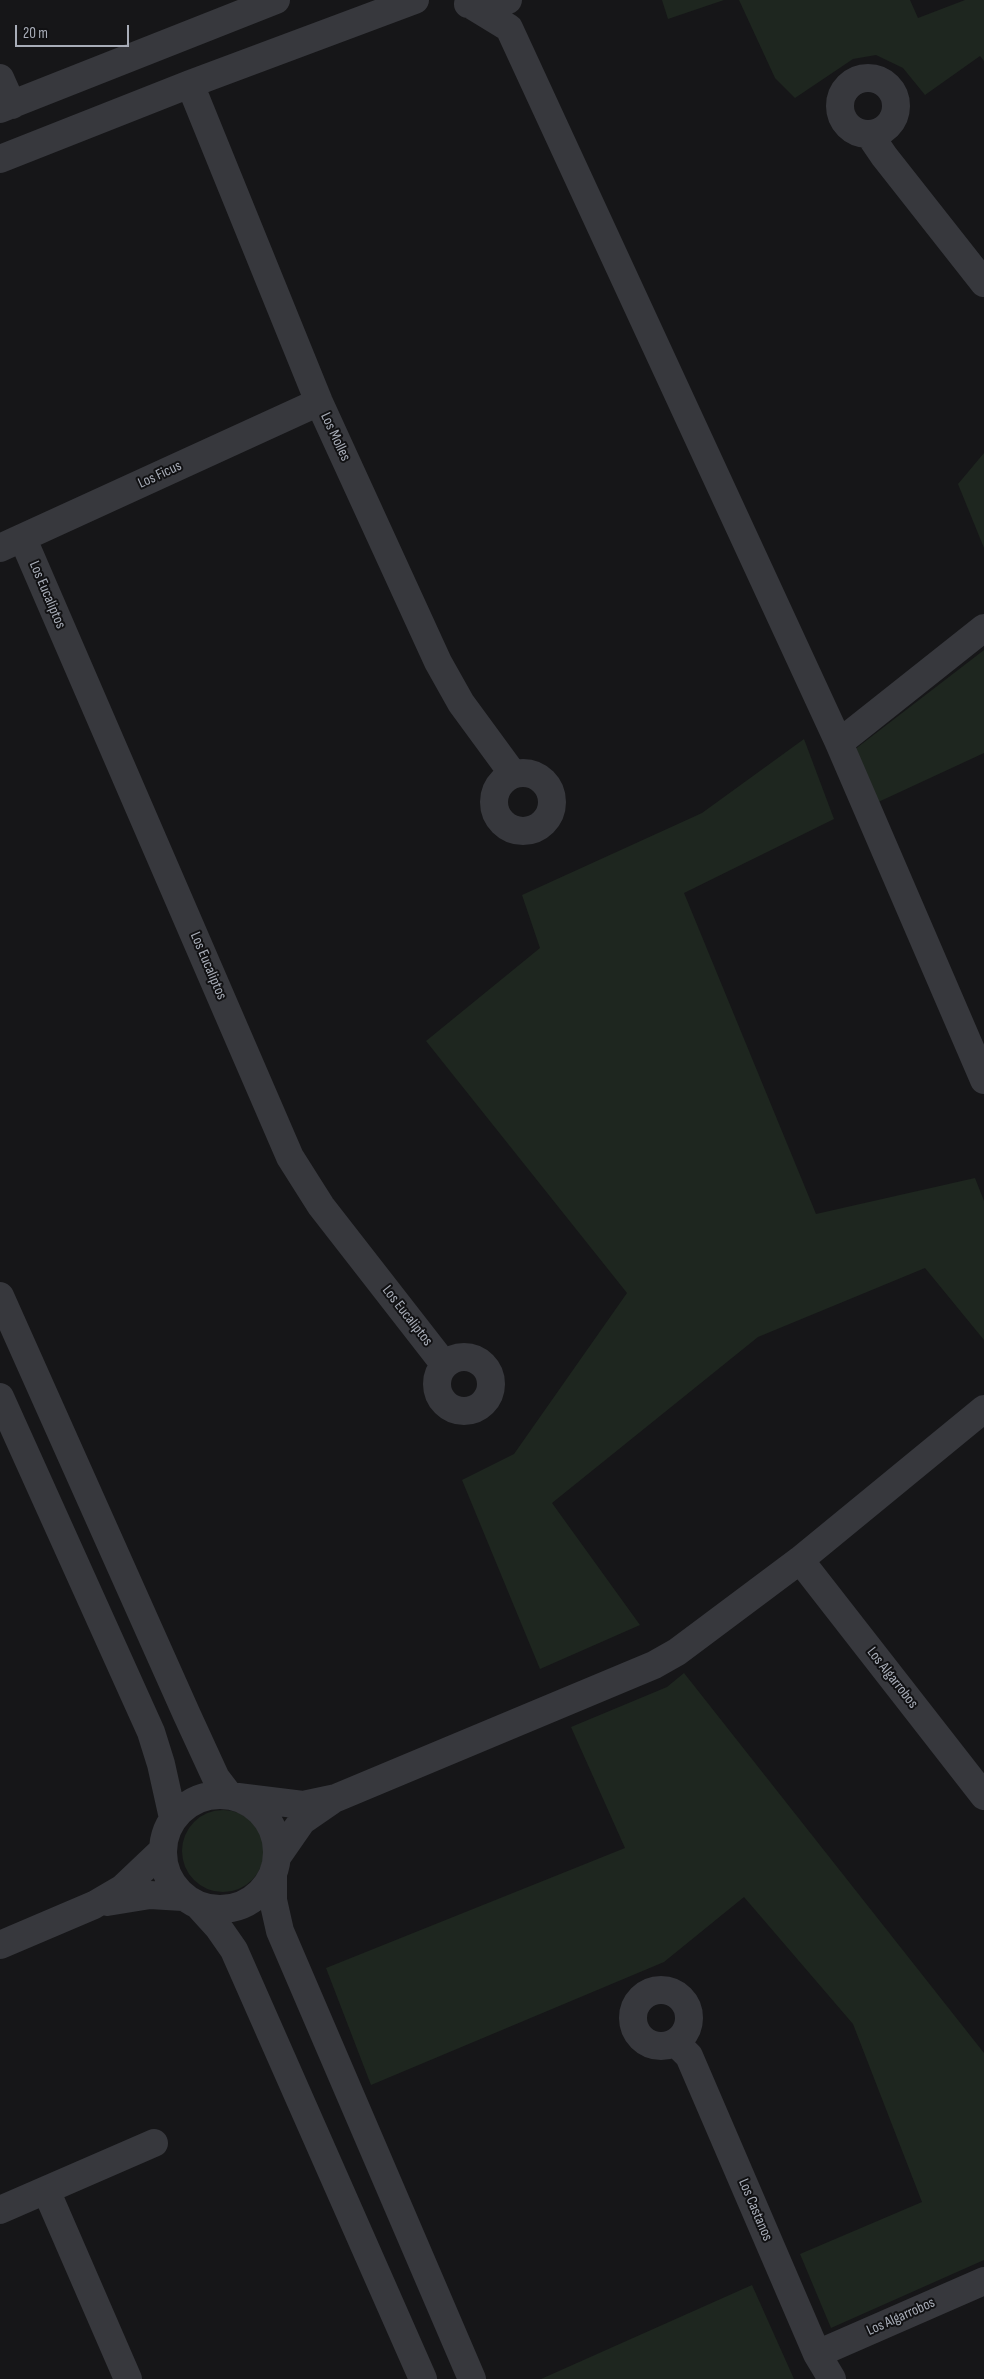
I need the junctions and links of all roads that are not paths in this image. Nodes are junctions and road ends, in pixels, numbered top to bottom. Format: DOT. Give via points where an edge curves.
graph roads {
  1 [pos="276,0"];
  2 [pos="415,0"];
  3 [pos="508,0"];
  4 [pos="517,0"];
  5 [pos="465,3"];
  6 [pos="509,28"];
  7 [pos="0,78"];
  8 [pos="190,84"];
  9 [pos="6,107"];
  10 [pos="870,134"];
  11 [pos="0,159"];
  12 [pos="984,282"];
  13 [pos="319,402"];
  14 [pos="11,543"];
  15 [pos="984,628"];
  16 [pos="839,743"];
  17 [pos="513,774"];
  18 [pos="984,1080"];
  19 [pos="0,1296"];
  20 [pos="444,1364"];
  21 [pos="0,1397"];
  22 [pos="984,1410"];
  23 [pos="800,1560"];
  24 [pos="233,1796"];
  25 [pos="984,1796"];
  26 [pos="336,1798"];
  27 [pos="173,1818"];
  28 [pos="162,1851"];
  29 [pos="275,1866"];
  30 [pos="191,1901"];
  31 [pos="94,1905"];
  32 [pos="0,1945"];
  33 [pos="676,2043"];
  34 [pos="154,2144"];
  35 [pos="46,2190"];
  36 [pos="0,2210"];
  37 [pos="984,2281"];
  38 [pos="817,2354"];
  39 [pos="128,2379"];
  40 [pos="423,2379"];
  41 [pos="472,2379"];
  42 [pos="832,2379"];
  1 -- 9 [label="street"];
  2 -- 8 [label="street"];
  3 -- 5 [label="street" via="490,6"];
  4 -- 6 [label="street"];
  5 -- 6 [label="street"];
  6 -- 16 [label="street"];
  7 -- 9 [label="street"];
  8 -- 11 [label="street"];
  8 -- 13 [label="street, Los Molles"];
  10 -- 12 [label="street"];
  13 -- 14 [label="street, Los Ficus"];
  13 -- 17 [label="street, Los Molles" via="438,662 460,703"];
  14 -- 20 [label="street, Los Eucaliptos" via="290,1156 321,1206"];
  15 -- 16 [label="street"];
  16 -- 18 [label="street"];
  19 -- 24 [label="street" via="216,1778"];
  21 -- 27 [label="street" via="151,1732"];
  22 -- 23 [label="street"];
  23 -- 25 [label="street, Los Algarrobos"];
  23 -- 26 [label="street" via="677,1652 654,1665"];
  24 -- 26 [label="street" via="303,1805"];
  24 -- 27 [label="street" via="201,1797 185,1805"];
  24 -- 29 [label="street" via="255,1806 268,1820 276,1838"];
  26 -- 29 [label="street" via="302,1821"];
  27 -- 28 [label="street" via="165,1833"];
  28 -- 30 [label="street" via="164,1868 172,1884"];
  28 -- 31 [label="street" via="123,1888"];
  29 -- 30 [label="street" via="262,1892 246,1903 231,1909 214,1909"];
  29 -- 41 [label="street" via="273,1900 280,1931"];
  30 -- 31 [label="street" via="150,1895"];
  30 -- 40 [label="street" via="218,1927 234,1950"];
  31 -- 32 [label="street"];
  33 -- 38 [label="street, Los Castanos" via="689,2056"];
  34 -- 35 [label="street"];
  35 -- 36 [label="street"];
  35 -- 39 [label="street"];
  37 -- 38 [label="street, Los Algarrobos"];
  38 -- 42 [label="street, Los Castanos"];
}
